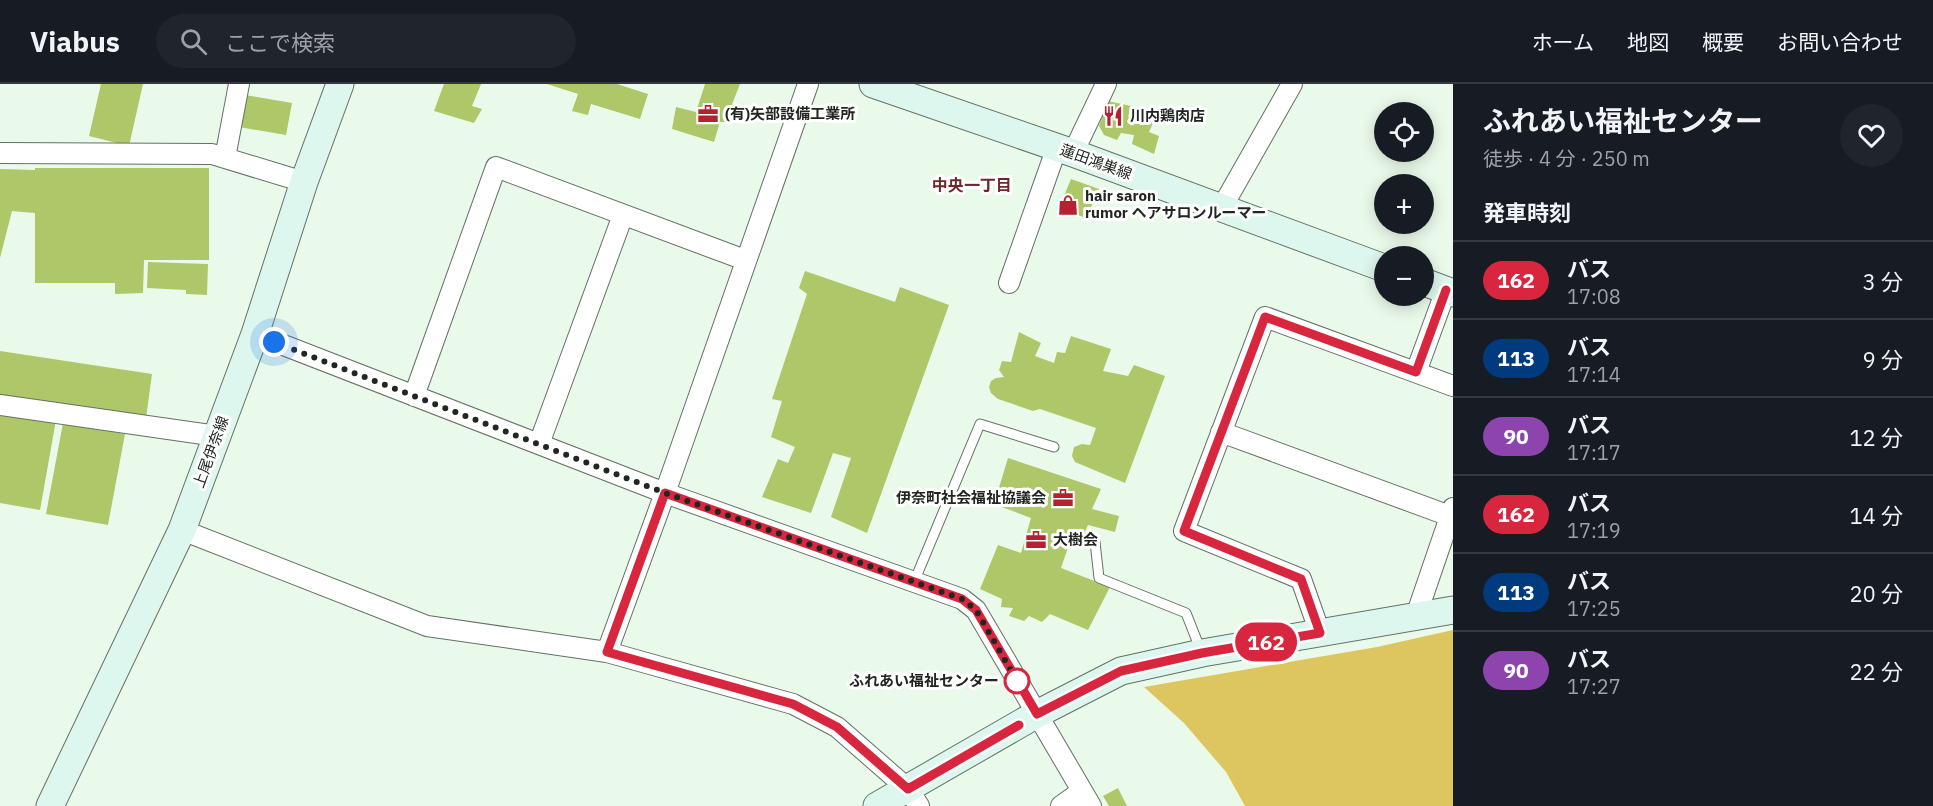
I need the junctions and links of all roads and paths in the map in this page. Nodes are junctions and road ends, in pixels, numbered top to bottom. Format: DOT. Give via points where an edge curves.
graph roads {
  1 [pos="239,84"];
  2 [pos="340,84"];
  3 [pos="808,84"];
  4 [pos="873,84"];
  5 [pos="1106,84"];
  6 [pos="1292,84"];
  7 [pos="1065,150"];
  8 [pos="0,153"];
  9 [pos="225,158"];
  10 [pos="304,182"];
  11 [pos="1221,209"];
  12 [pos="623,215"];
  13 [pos="745,260"];
  14 [pos="1374,264"];
  15 [pos="1009,283"];
  16 [pos="1441,288"];
  17 [pos="255,334"];
  18 [pos="1416,372"];
  19 [pos="1453,386"];
  20 [pos="414,396"];
  21 [pos="0,405"];
  22 [pos="1221,432"];
  23 [pos="217,436"];
  24 [pos="539,444"];
  25 [pos="1054,447"];
  26 [pos="665,493"];
  27 [pos="1451,512"];
  28 [pos="182,530"];
  29 [pos="1095,542"];
  30 [pos="914,582"];
  31 [pos="1453,610"];
  32 [pos="1416,616"];
  33 [pos="1320,633"];
  34 [pos="607,652"];
  35 [pos="1202,653"];
  36 [pos="1037,714"];
  37 [pos="913,797"];
  38 [pos="1087,799"];
  39 [pos="50,806"];
  40 [pos="877,806"];
  41 [pos="1061,806"];
  1 -- 9 [label="street"];
  2 -- 10 [label="street, 上尾伊奈線"];
  3 -- 13 [label="street"];
  4 -- 7 [label="street, 蓮田鴻巣線"];
  5 -- 7 [label="street"];
  6 -- 11 [label="street"];
  7 -- 11 [label="street, 蓮田鴻巣線"];
  7 -- 15 [label="street"];
  8 -- 9 [label="street" via="212,154"];
  9 -- 10 [label="street"];
  10 -- 17 [label="street, 上尾伊奈線"];
  11 -- 14 [label="street, 蓮田鴻巣線"];
  12 -- 13 [label="street"];
  12 -- 20 [label="street" via="496,167"];
  12 -- 24 [label="street"];
  13 -- 26 [label="street"];
  16 -- 18 [label="street"];
  17 -- 20 [label="street"];
  17 -- 23 [label="street, 上尾伊奈線"];
  18 -- 19 [label="street"];
  18 -- 22 [label="street" via="1265,317"];
  20 -- 24 [label="street"];
  21 -- 23 [label="street"];
  22 -- 27 [label="street"];
  22 -- 33 [label="street" via="1184,531 1301,579"];
  23 -- 28 [label="street, 上尾伊奈線"];
  24 -- 26 [label="street"];
  25 -- 30 [label="lane" via="980,424"];
  26 -- 30 [label="street"];
  26 -- 34 [label="street"];
  27 -- 32 [label="street"];
  28 -- 34 [label="street" via="427,626"];
  28 -- 39 [label="street, 上尾伊奈線"];
  29 -- 35 [label="lane" via="1099,578 1186,614"];
  30 -- 36 [label="street" via="962,599 976,610"];
  31 -- 32 [label="street"];
  32 -- 33 [label="street"];
  33 -- 35 [label="street"];
  34 -- 37 [label="street" via="793,704 837,727"];
  35 -- 36 [label="street" via="1121,671"];
  36 -- 37 [label="street"];
  36 -- 38 [label="street"];
  37 -- 40 [label="street"];
  38 -- 41 [label="street"];
}
